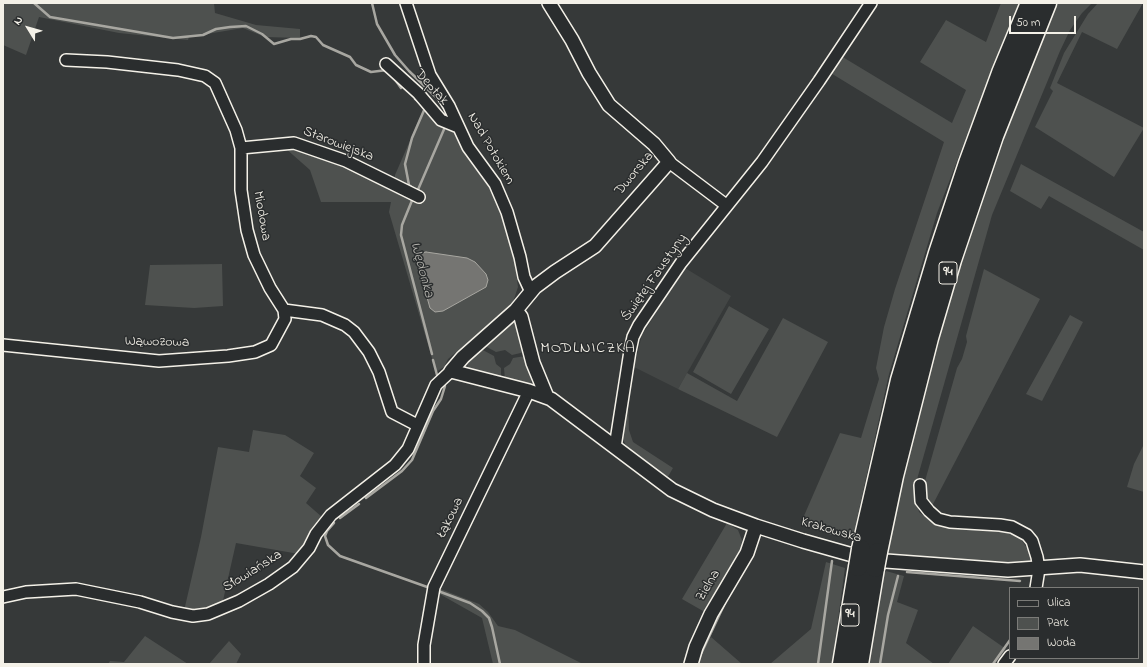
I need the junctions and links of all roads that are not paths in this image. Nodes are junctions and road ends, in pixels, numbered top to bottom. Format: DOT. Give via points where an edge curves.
graph roads {
  1 [pos="406,3"];
  2 [pos="549,3"];
  3 [pos="871,3"];
  4 [pos="1030,3"];
  5 [pos="1047,3"];
  6 [pos="66,60"];
  7 [pos="386,64"];
  8 [pos="458,127"];
  9 [pos="241,148"];
  10 [pos="669,162"];
  11 [pos="414,195"];
  12 [pos="726,205"];
  13 [pos="531,292"];
  14 [pos="284,310"];
  15 [pos="516,310"];
  16 [pos="3,345"];
  17 [pos="451,371"];
  18 [pos="529,391"];
  19 [pos="547,397"];
  20 [pos="417,425"];
  21 [pos="615,447"];
  22 [pos="920,485"];
  23 [pos="756,526"];
  24 [pos="868,559"];
  25 [pos="1039,569"];
  26 [pos="1144,572"];
  27 [pos="1036,587"];
  28 [pos="3,597"];
  29 [pos="424,664"];
  30 [pos="691,664"];
  31 [pos="842,664"];
  32 [pos="859,664"];
  1 -- 8 [label="street, Nad Potokiem" via="430,74"];
  2 -- 10 [label="street, Dworska" via="609,105 654,144"];
  3 -- 12 [label="street, Świętej Faustyny" via="762,162"];
  4 -- 24 [label="highway, 94" via="968,163 900,380"];
  5 -- 24 [label="highway, 94" via="997,129 952,260 894,476"];
  6 -- 9 [label="street, Miodowa" via="178,70 205,76 215,83 220,93"];
  7 -- 8 [label="street, Deptak" via="422,97 441,120"];
  8 -- 13 [label="street, Nad Potokiem" via="468,147 498,191 507,212 524,277"];
  9 -- 11 [label="street, Starowiejska" via="294,143 346,161"];
  9 -- 14 [label="street, Miodowa" via="241,190 247,230 255,260"];
  10 -- 12 [label="street"];
  10 -- 13 [label="street, Dworska" via="595,246 555,272"];
  12 -- 21 [label="street, Świętej Faustyny" via="681,263 633,337"];
  13 -- 15 [label="street, Dworska"];
  14 -- 16 [label="street, Wąwozowa" via="285,319 271,345 255,352 228,356 159,361"];
  14 -- 20 [label="street" via="322,315 354,332 369,352 379,372 392,412"];
  15 -- 17 [label="street, Dworska" via="463,356"];
  15 -- 19 [label="street" via="521,317 533,362"];
  17 -- 18 [label="street, Krakowska"];
  17 -- 20 [label="street, Słowiańska" via="436,385"];
  18 -- 19 [label="street, Krakowska"];
  18 -- 29 [label="street, Łąkowa" via="434,587 424,645"];
  19 -- 21 [label="street, Krakowska"];
  20 -- 28 [label="street, Słowiańska" via="408,449 395,465 331,515 293,567 270,584 221,609 193,616 76,588 26,592"];
  21 -- 23 [label="street, Krakowska" via="672,490 713,510"];
  22 -- 25 [label="street" via="921,501 938,519 950,522 1000,524 1027,535 1032,541"];
  23 -- 25 [label="street, Krakowska" via="849,554 886,561 1008,570"];
  23 -- 30 [label="street, Zielna" via="747,553 711,614"];
  24 -- 31 [label="highway, 94"];
  24 -- 32 [label="highway, 94"];
  25 -- 26 [label="street, Krakowska" via="1080,565"];
  25 -- 27 [label="street"];
}
